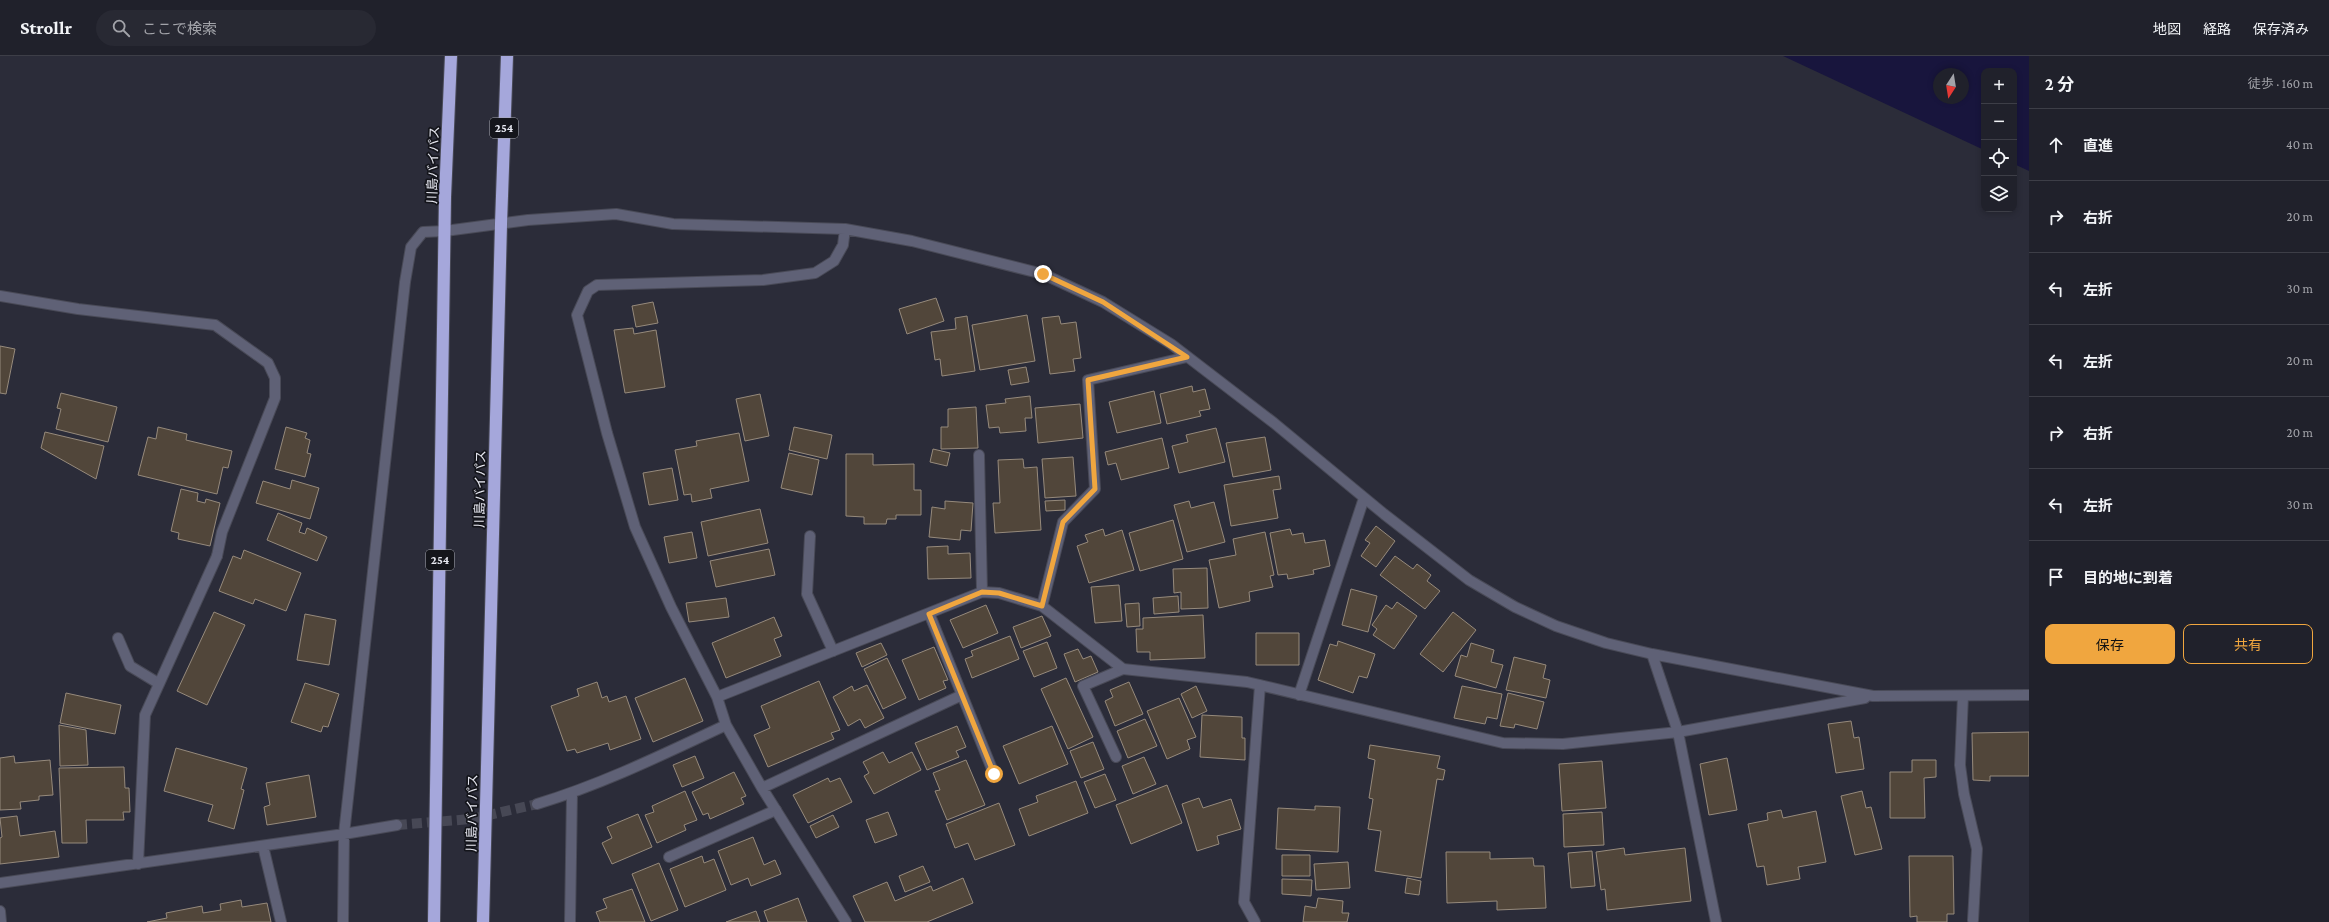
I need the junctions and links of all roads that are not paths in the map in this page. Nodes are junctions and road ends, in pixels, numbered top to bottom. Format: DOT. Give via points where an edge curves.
graph roads {
  1 [pos="451,56"];
  2 [pos="507,56"];
  3 [pos="501,224"];
  4 [pos="845,229"];
  5 [pos="445,231"];
  6 [pos="0,296"];
  7 [pos="1187,357"];
  8 [pos="979,455"];
  9 [pos="1364,498"];
  10 [pos="810,536"];
  11 [pos="982,592"];
  12 [pos="1042,606"];
  13 [pos="929,614"];
  14 [pos="118,638"];
  15 [pos="833,651"];
  16 [pos="1652,654"];
  17 [pos="1123,669"];
  18 [pos="158,683"];
  19 [pos="1260,685"];
  20 [pos="962,695"];
  21 [pos="1299,695"];
  22 [pos="2029,695"];
  23 [pos="1873,696"];
  24 [pos="1963,696"];
  25 [pos="717,697"];
  26 [pos="726,725"];
  27 [pos="1678,732"];
  28 [pos="1116,757"];
  29 [pos="994,774"];
  30 [pos="762,788"];
  31 [pos="572,793"];
  32 [pos="537,804"];
  33 [pos="776,810"];
  34 [pos="397,824"];
  35 [pos="344,834"];
  36 [pos="263,846"];
  37 [pos="669,857"];
  38 [pos="138,864"];
  39 [pos="0,883"];
  40 [pos="0,911"];
  41 [pos="1973,920"];
  42 [pos="2,922"];
  43 [pos="281,922"];
  44 [pos="342,922"];
  45 [pos="434,922"];
  46 [pos="484,922"];
  47 [pos="570,922"];
  48 [pos="846,922"];
  49 [pos="1255,922"];
  50 [pos="1716,922"];
  1 -- 5 [label="highway, 川島バイパス / 254"];
  2 -- 3 [label="highway, 川島バイパス / 254"];
  3 -- 4 [label="street" via="616,214 673,224"];
  3 -- 5 [label="street"];
  3 -- 46 [label="highway, 川島バイパス / 254"];
  4 -- 7 [label="street" via="912,240 1043,274 1103,302"];
  4 -- 25 [label="street" via="843,245 834,261 815,273 763,280 597,285 588,291 577,315 607,433 635,527 671,607"];
  5 -- 35 [label="street" via="423,232 411,248 405,282"];
  5 -- 45 [label="highway, 川島バイパス / 254"];
  6 -- 18 [label="street" via="78,309 215,325 268,363 276,378 275,398 222,532 218,556"];
  7 -- 9 [label="street" via="1274,423"];
  7 -- 12 [label="street" via="1088,380 1095,489 1063,522"];
  8 -- 11 [label="street"];
  9 -- 16 [label="street" via="1469,580 1515,607 1556,626 1606,644"];
  9 -- 21 [label="street"];
  10 -- 15 [label="street" via="807,594"];
  11 -- 12 [label="street" via="999,593"];
  11 -- 13 [label="street"];
  12 -- 17 [label="street"];
  13 -- 15 [label="street"];
  13 -- 20 [label="street"];
  14 -- 18 [label="street" via="130,666"];
  15 -- 25 [label="street"];
  16 -- 23 [label="street"];
  16 -- 27 [label="street"];
  17 -- 19 [label="street"];
  17 -- 28 [label="street" via="1084,686"];
  18 -- 38 [label="street" via="145,715"];
  19 -- 21 [label="street"];
  19 -- 49 [label="street" via="1244,902"];
  20 -- 29 [label="street"];
  20 -- 30 [label="street"];
  21 -- 27 [label="street" via="1503,743 1564,744"];
  22 -- 24 [label="street"];
  23 -- 24 [label="street"];
  23 -- 27 [label="street"];
  24 -- 41 [label="street" via="1960,765 1977,849"];
  25 -- 26 [label="street"];
  26 -- 30 [label="street"];
  26 -- 31 [label="street" via="646,763"];
  27 -- 50 [label="street"];
  30 -- 33 [label="street"];
  31 -- 32 [label="street"];
  31 -- 47 [label="street"];
  33 -- 37 [label="street"];
  33 -- 48 [label="street"];
  34 -- 35 [label="street"];
  35 -- 36 [label="street"];
  35 -- 44 [label="street"];
  36 -- 38 [label="street"];
  36 -- 43 [label="street"];
  38 -- 39 [label="street"];
  40 -- 42 [label="street"];
}
